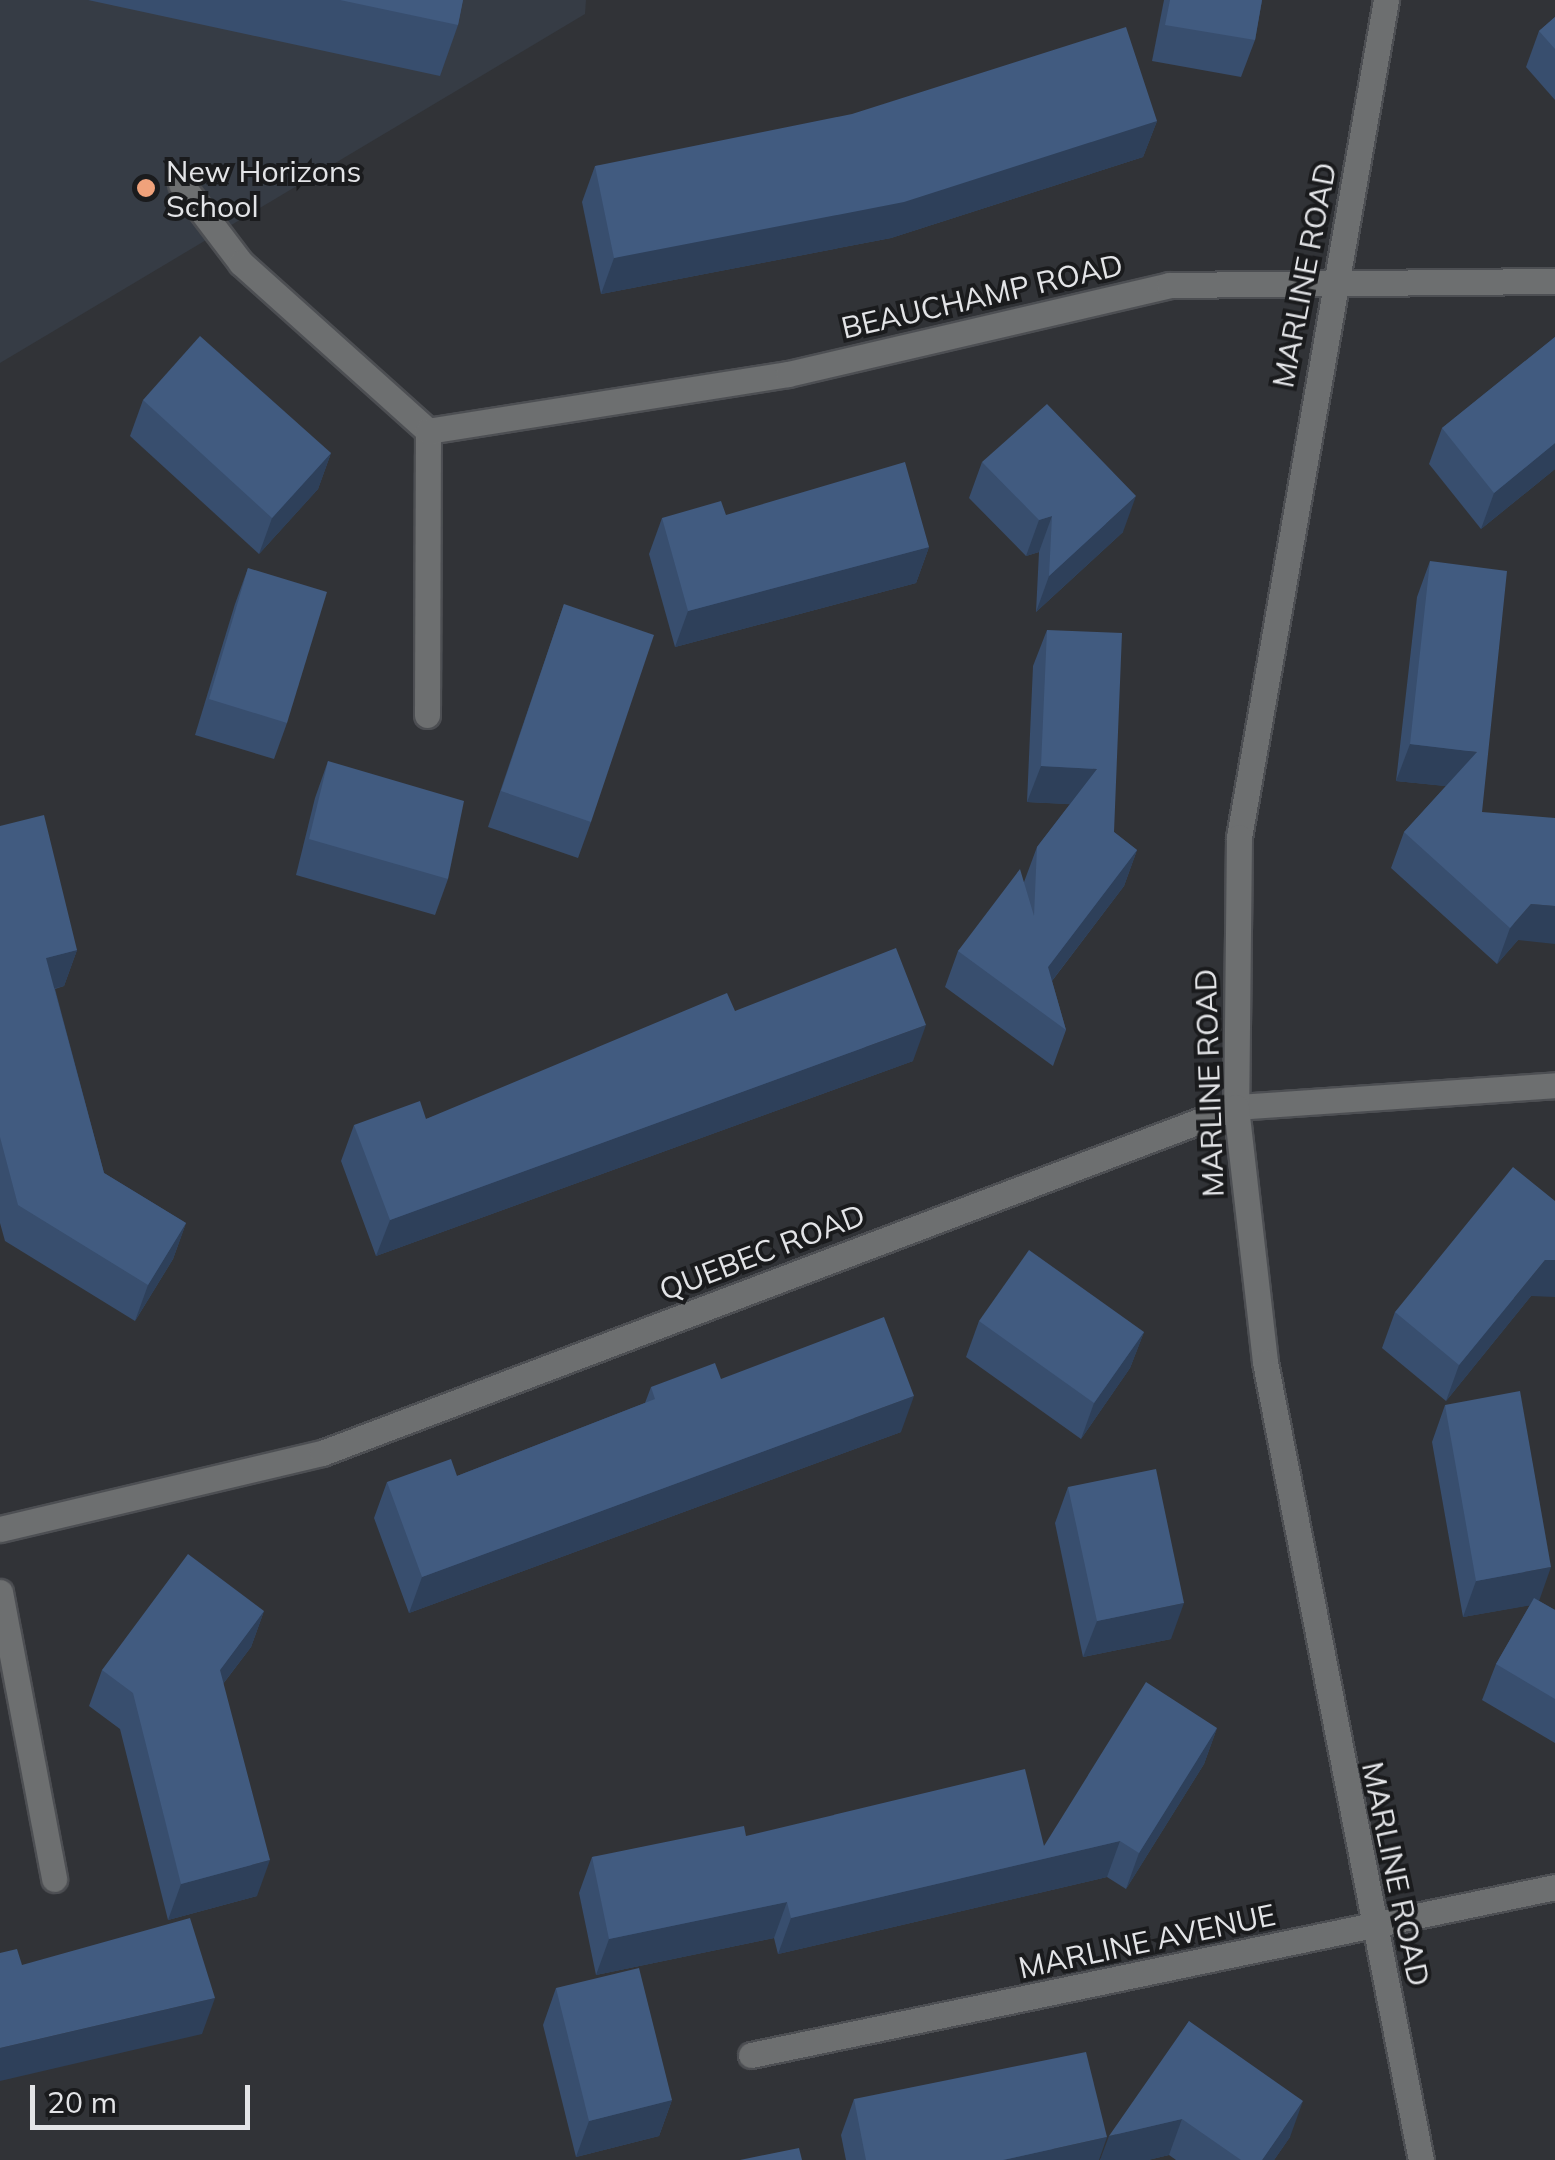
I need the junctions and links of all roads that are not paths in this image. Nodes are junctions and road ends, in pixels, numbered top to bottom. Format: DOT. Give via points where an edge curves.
graph roads {
  1 [pos="1386,0"];
  2 [pos="181,184"];
  3 [pos="1338,276"];
  4 [pos="1555,281"];
  5 [pos="428,431"];
  6 [pos="427,715"];
  7 [pos="1555,1085"];
  8 [pos="1236,1107"];
  9 [pos="0,1529"];
  10 [pos="0,1592"];
  11 [pos="54,1879"];
  12 [pos="1555,1887"];
  13 [pos="1376,1927"];
  14 [pos="751,2056"];
  15 [pos="1421,2160"];
  1 -- 3 [label="street, MARLINE ROAD"];
  2 -- 5 [label="street" via="240,263"];
  3 -- 4 [label="street, BEAUCHAMP ROAD" via="1412,286"];
  3 -- 5 [label="street, BEAUCHAMP ROAD" via="1169,286 788,374"];
  3 -- 8 [label="street, MARLINE ROAD" via="1239,836"];
  5 -- 6 [label="street"];
  7 -- 8 [label="street, QUEBEC ROAD"];
  8 -- 9 [label="street, QUEBEC ROAD" via="322,1453"];
  8 -- 13 [label="street, MARLINE ROAD" via="1265,1362"];
  10 -- 11 [label="street"];
  12 -- 13 [label="street, MARLINE AVENUE"];
  13 -- 14 [label="street, MARLINE AVENUE"];
  13 -- 15 [label="street, MARLINE ROAD"];
}
